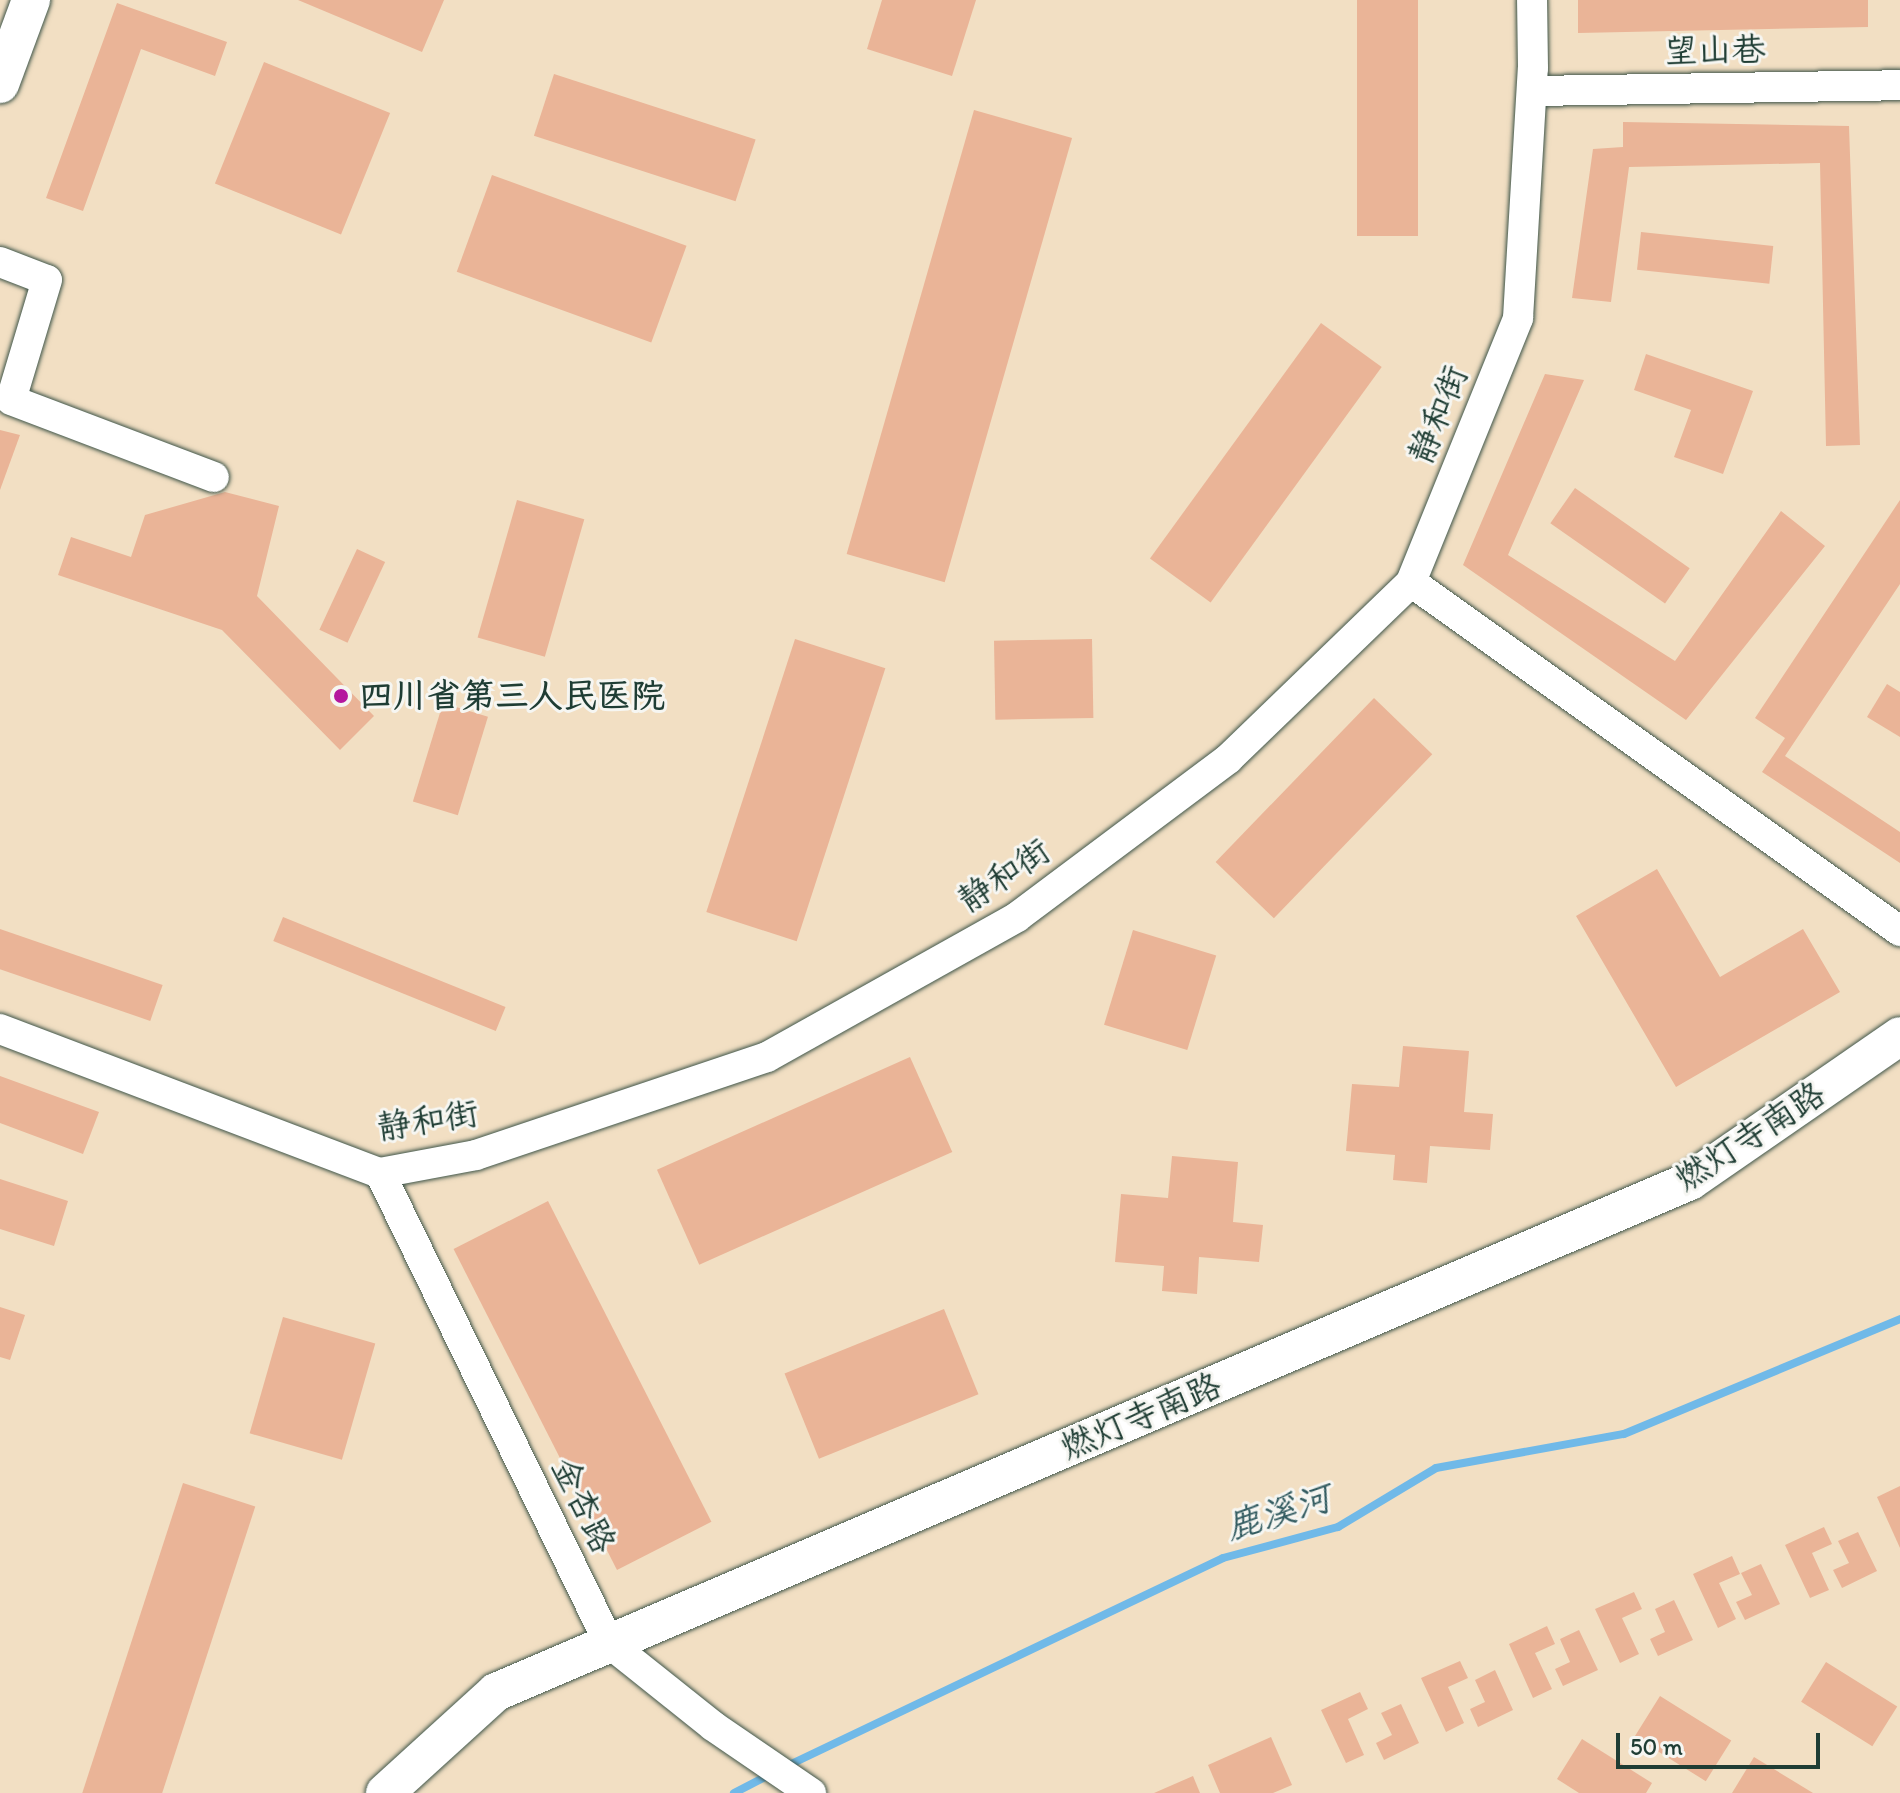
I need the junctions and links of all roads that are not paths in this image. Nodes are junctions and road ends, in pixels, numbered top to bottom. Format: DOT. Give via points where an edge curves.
graph roads {
  1 [pos="31,0"];
  2 [pos="1532,0"];
  3 [pos="0,84"];
  4 [pos="1900,85"];
  5 [pos="1532,91"];
  6 [pos="0,262"];
  7 [pos="214,477"];
  8 [pos="1411,582"];
  9 [pos="1900,931"];
  10 [pos="0,1029"];
  11 [pos="1900,1036"];
  12 [pos="380,1173"];
  13 [pos="609,1643"];
  14 [pos="385,1793"];
  15 [pos="811,1793"];
  1 -- 3 [label="street"];
  2 -- 5 [label="street, 静和街"];
  4 -- 5 [label="street, 望山巷"];
  5 -- 8 [label="street, 静和街" via="1518,318"];
  6 -- 7 [label="street" via="47,280 11,400"];
  8 -- 9 [label="street"];
  8 -- 12 [label="street, 静和街" via="1228,759 1017,917 767,1057 476,1155"];
  10 -- 12 [label="street, 静和街"];
  11 -- 13 [label="street, 燃灯寺南路" via="1690,1181"];
  12 -- 13 [label="street, 金杏路"];
  13 -- 14 [label="street, 燃灯寺南路" via="496,1692"];
  13 -- 15 [label="street, 金杏路" via="713,1726"];
}
